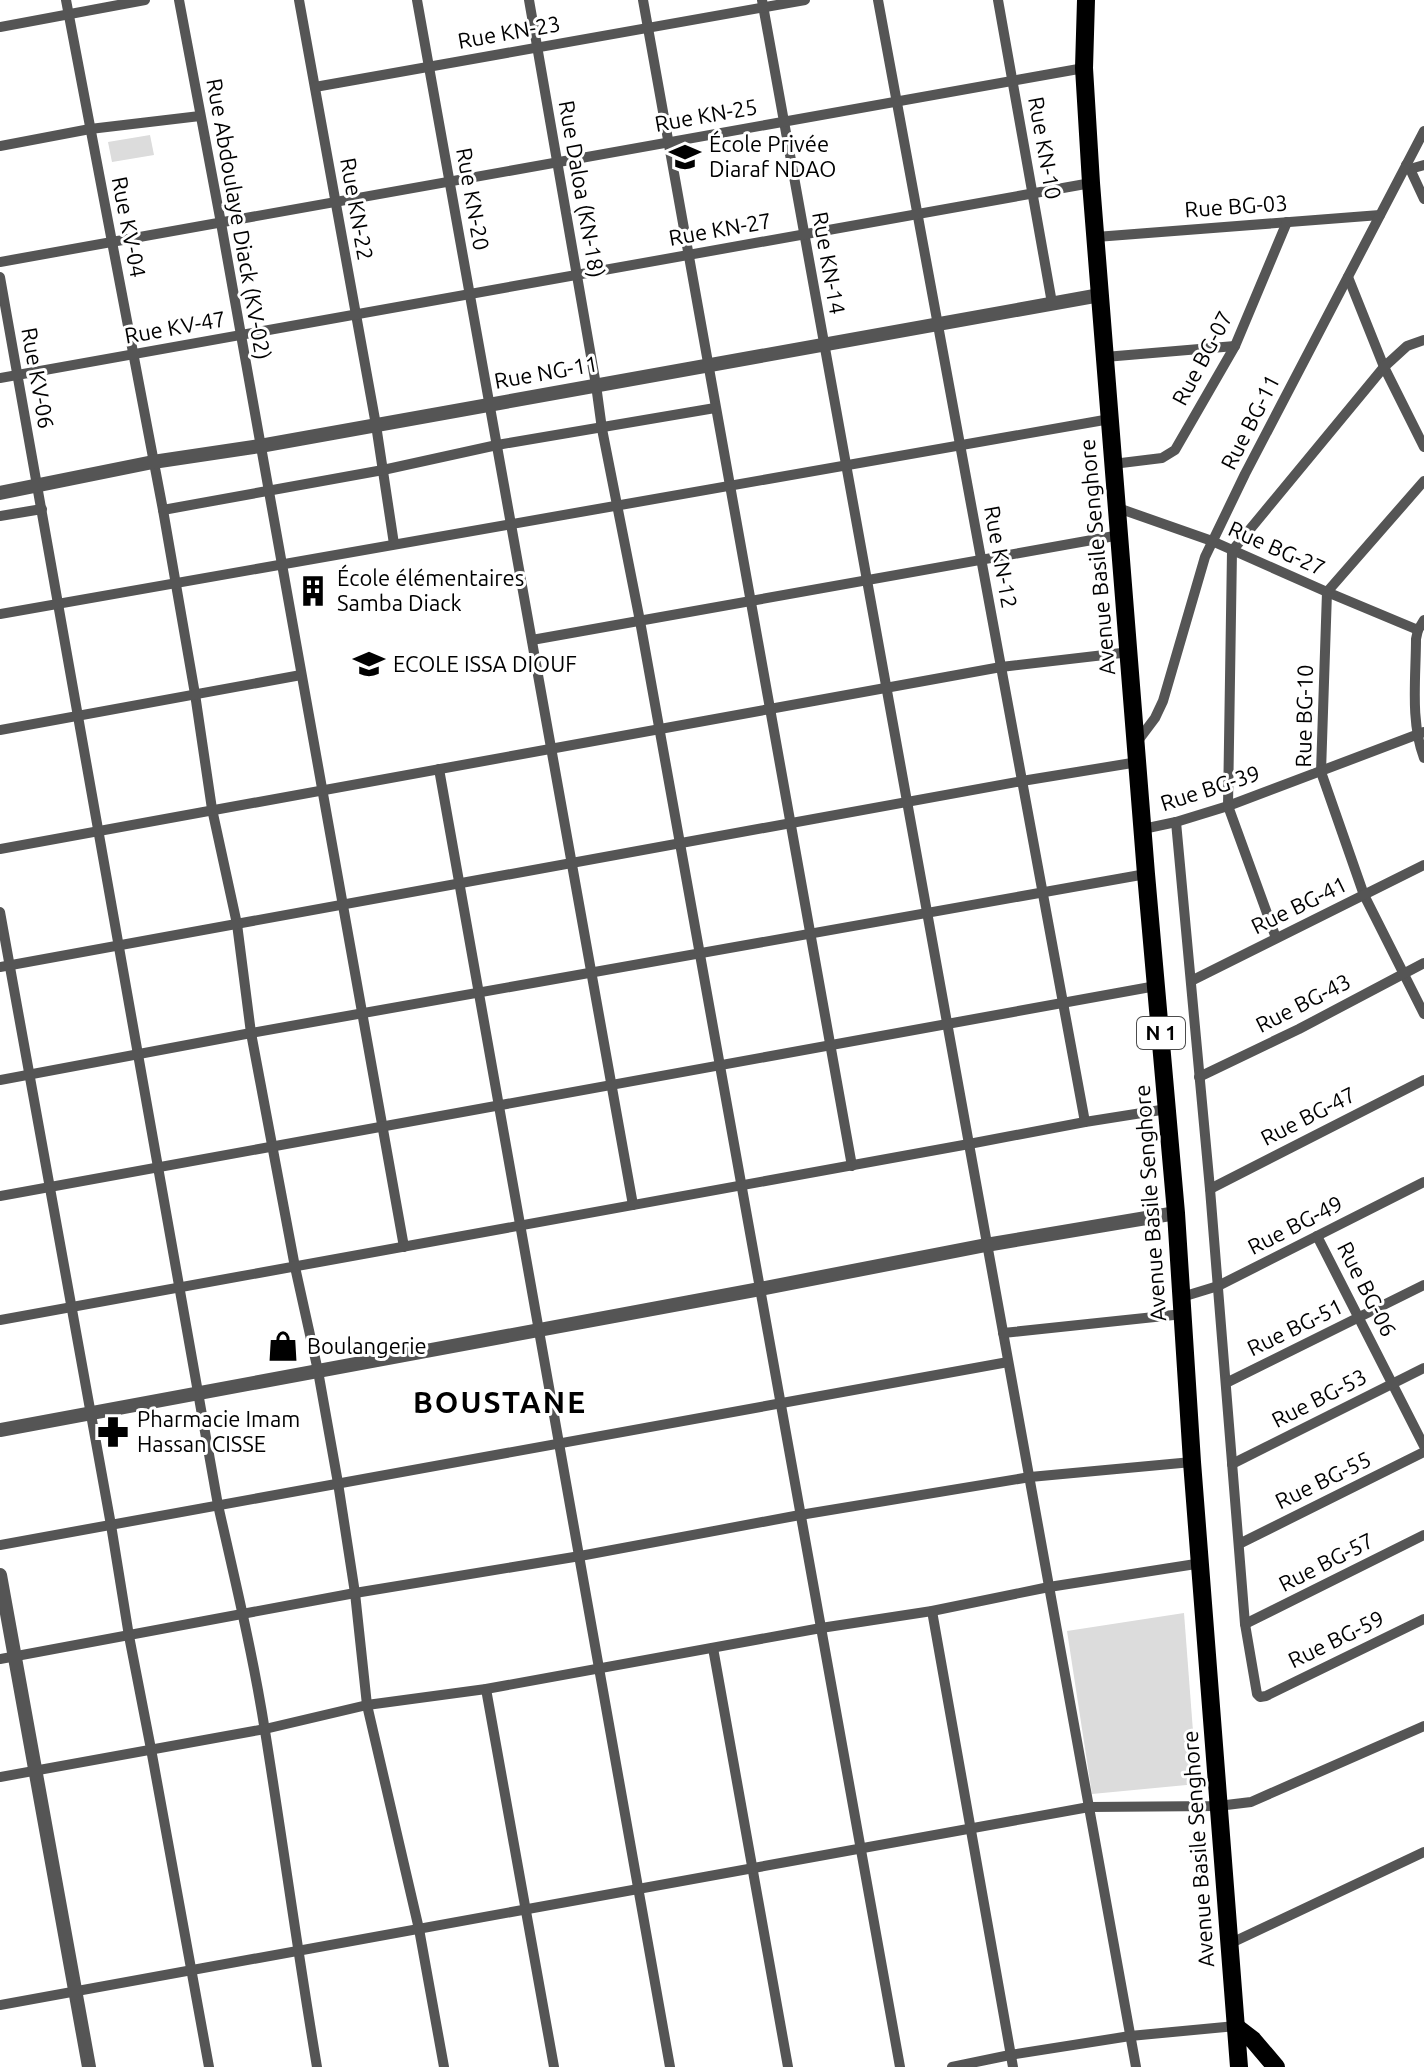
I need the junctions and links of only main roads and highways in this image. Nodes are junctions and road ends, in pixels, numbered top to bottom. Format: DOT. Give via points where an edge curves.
graph roads {
  1 [pos="1086,0"];
  2 [pos="1236,2026"];
  3 [pos="1239,2067"];
  4 [pos="1276,2067"];
  1 -- 2 [label="highway, Avenue Basile Senghore / N 1" via="1091,183"];
  2 -- 3 [label="highway, Avenue Basile Senghore / N 1"];
  2 -- 4 [label="highway"];
}
